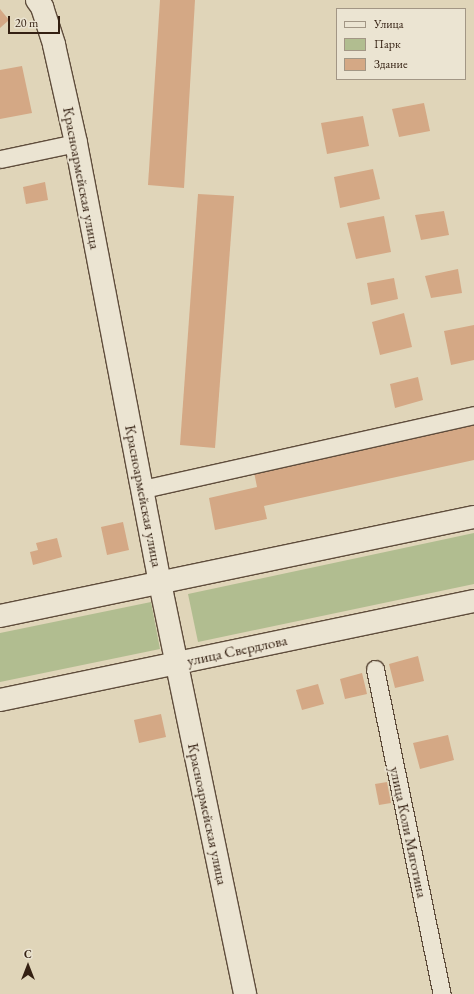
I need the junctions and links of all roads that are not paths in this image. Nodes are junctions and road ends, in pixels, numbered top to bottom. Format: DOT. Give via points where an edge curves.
graph roads {
  1 [pos="37,0"];
  2 [pos="76,143"];
  3 [pos="0,159"];
  4 [pos="474,415"];
  5 [pos="143,489"];
  6 [pos="474,517"];
  7 [pos="160,583"];
  8 [pos="474,600"];
  9 [pos="0,616"];
  10 [pos="177,663"];
  11 [pos="375,669"];
  12 [pos="0,700"];
  13 [pos="245,994"];
  14 [pos="442,994"];
  1 -- 2 [label="main road, Красноармейская улица" via="42,7 54,45"];
  2 -- 3 [label="street"];
  2 -- 5 [label="main road, Красноармейская улица"];
  4 -- 5 [label="street"];
  5 -- 7 [label="main road, Красноармейская улица"];
  6 -- 7 [label="main road"];
  7 -- 9 [label="main road"];
  7 -- 10 [label="main road, Красноармейская улица"];
  8 -- 10 [label="main road, улица Свердлова"];
  10 -- 12 [label="main road, улица Свердлова"];
  10 -- 13 [label="main road, Красноармейская улица"];
  11 -- 14 [label="street, улица Коли Мяготина"];
}
